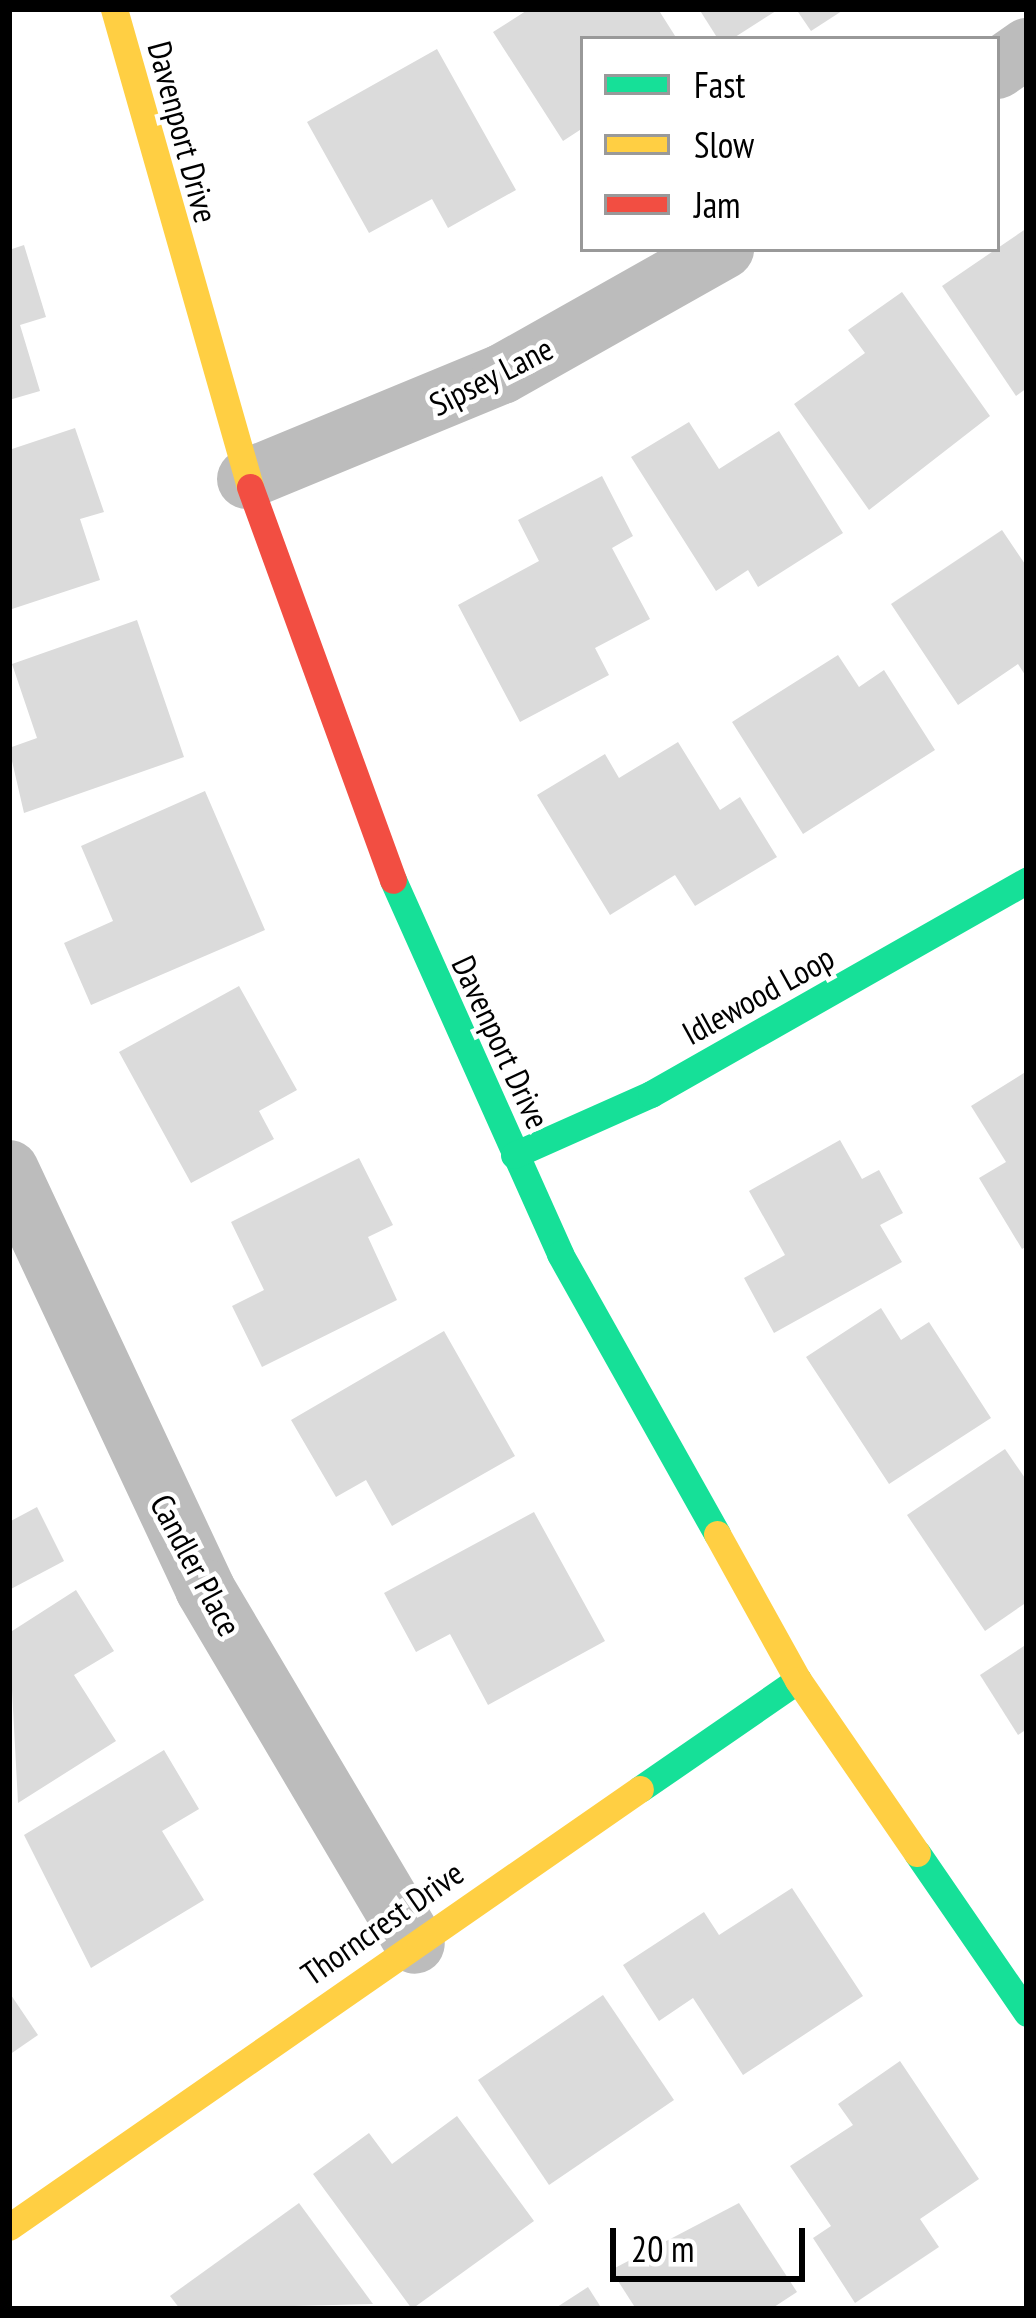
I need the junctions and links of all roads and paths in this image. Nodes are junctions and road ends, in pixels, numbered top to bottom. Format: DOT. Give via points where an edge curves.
graph roads {
  1 [pos="114,9"];
  2 [pos="1027,48"];
  3 [pos="1000,67"];
  4 [pos="719,252"];
  5 [pos="247,479"];
  6 [pos="1027,880"];
  7 [pos="514,1155"];
  8 [pos="9,1170"];
  9 [pos="798,1681"];
  10 [pos="415,1943"];
  11 [pos="1027,2013"];
  12 [pos="9,2227"];
  1 -- 5 [label="street, Davenport Drive"];
  2 -- 3 [label="street"];
  4 -- 5 [label="street, Sipsey Lane" via="502,374"];
  5 -- 7 [label="street, Davenport Drive" via="423,962"];
  6 -- 7 [label="street, Idlewood Loop" via="652,1094"];
  7 -- 9 [label="street, Davenport Drive"];
  8 -- 10 [label="street, Candler Place" via="205,1589"];
  9 -- 10 [label="street, Thorncrest Drive"];
  9 -- 11 [label="street, Davenport Drive"];
  10 -- 12 [label="street, Thorncrest Drive"];
}
